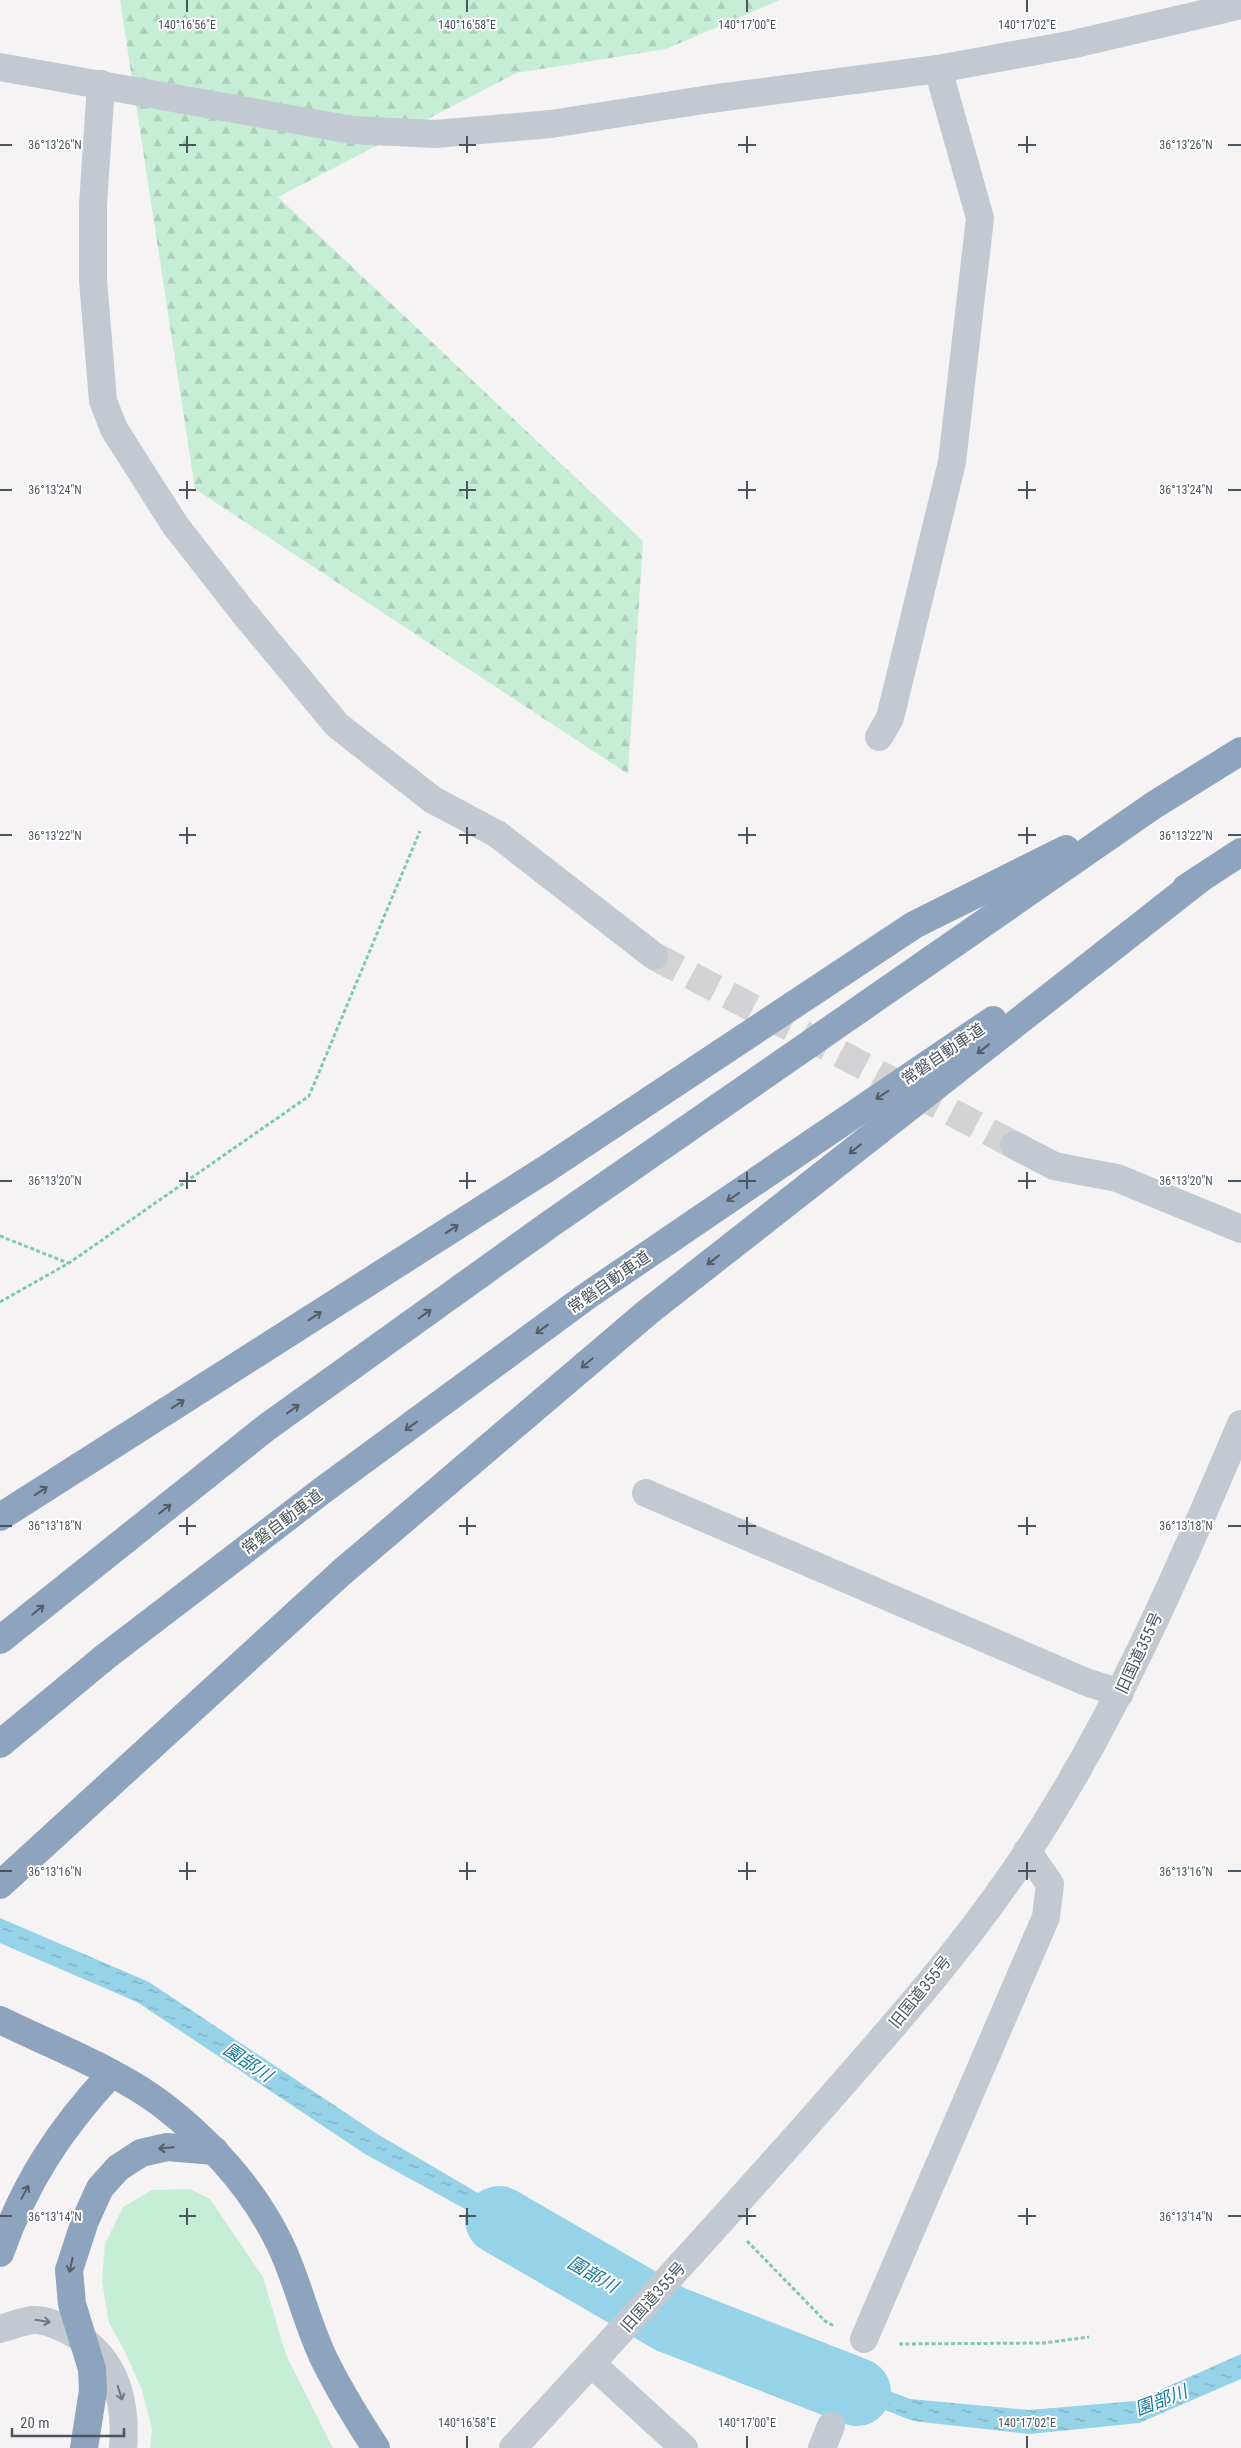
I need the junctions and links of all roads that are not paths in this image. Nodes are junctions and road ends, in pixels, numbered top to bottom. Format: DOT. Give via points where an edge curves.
graph roads {
  1 [pos="1241,6"];
  2 [pos="0,67"];
  3 [pos="938,69"];
  4 [pos="101,84"];
  5 [pos="879,737"];
  6 [pos="1241,751"];
  7 [pos="1154,805"];
  8 [pos="1241,852"];
  9 [pos="1200,879"];
  10 [pos="654,956"];
  11 [pos="1014,1145"];
  12 [pos="1241,1229"];
  13 [pos="1241,1424"];
  14 [pos="646,1493"];
  15 [pos="0,1517"];
  16 [pos="0,1640"];
  17 [pos="1120,1694"];
  18 [pos="0,1744"];
  19 [pos="1027,1851"];
  20 [pos="0,1885"];
  21 [pos="0,2020"];
  22 [pos="111,2074"];
  23 [pos="214,2151"];
  24 [pos="0,2253"];
  25 [pos="0,2329"];
  26 [pos="83,2339"];
  27 [pos="864,2339"];
  28 [pos="592,2364"];
  29 [pos="84,2448"];
  30 [pos="123,2448"];
  31 [pos="376,2448"];
  32 [pos="513,2448"];
  33 [pos="684,2448"];
  1 -- 3 [label="street" via="1074,44"];
  2 -- 4 [label="street"];
  3 -- 4 [label="street" via="551,124 435,134 352,130"];
  3 -- 5 [label="street" via="980,218 952,462 890,718"];
  4 -- 10 [label="street" via="93,205 93,280 103,401 114,429 175,525 338,725 433,800 497,834"];
  6 -- 7 [label="highway"];
  15 -- 7 [label="highway, one-way" via="546,1169 914,925"];
  16 -- 7 [label="highway, one-way" via="275,1422 553,1222"];
  8 -- 9 [label="highway, 常磐自動車道"];
  9 -- 18 [label="highway, 常磐自動車道, one-way" via="587,1296 308,1502 105,1657"];
  9 -- 20 [label="highway, one-way" via="649,1311 342,1572"];
  11 -- 12 [label="street" via="1054,1166 1117,1178"];
  13 -- 17 [label="street, 旧国道355号"];
  14 -- 17 [label="street"];
  17 -- 19 [label="street, 旧国道355号"];
  19 -- 27 [label="street" via="1050,1884 1046,1917"];
  19 -- 28 [label="street, 旧国道355号" via="915,2000"];
  21 -- 22 [label="highway"];
  22 -- 23 [label="highway" via="163,2106"];
  24 -- 22 [label="highway, one-way" via="23,2196 42,2161 81,2107"];
  23 -- 26 [label="highway, one-way" via="167,2147 141,2153 118,2168 100,2188 69,2270 72,2304"];
  23 -- 31 [label="highway" via="253,2197 278,2240 322,2356"];
  25 -- 26 [label="street, one-way" via="35,2320 53,2323"];
  26 -- 29 [label="highway" via="92,2369 93,2391"];
  26 -- 30 [label="street, one-way" via="116,2381 123,2404"];
  28 -- 32 [label="street, 旧国道355号"];
  28 -- 33 [label="street"];
}
